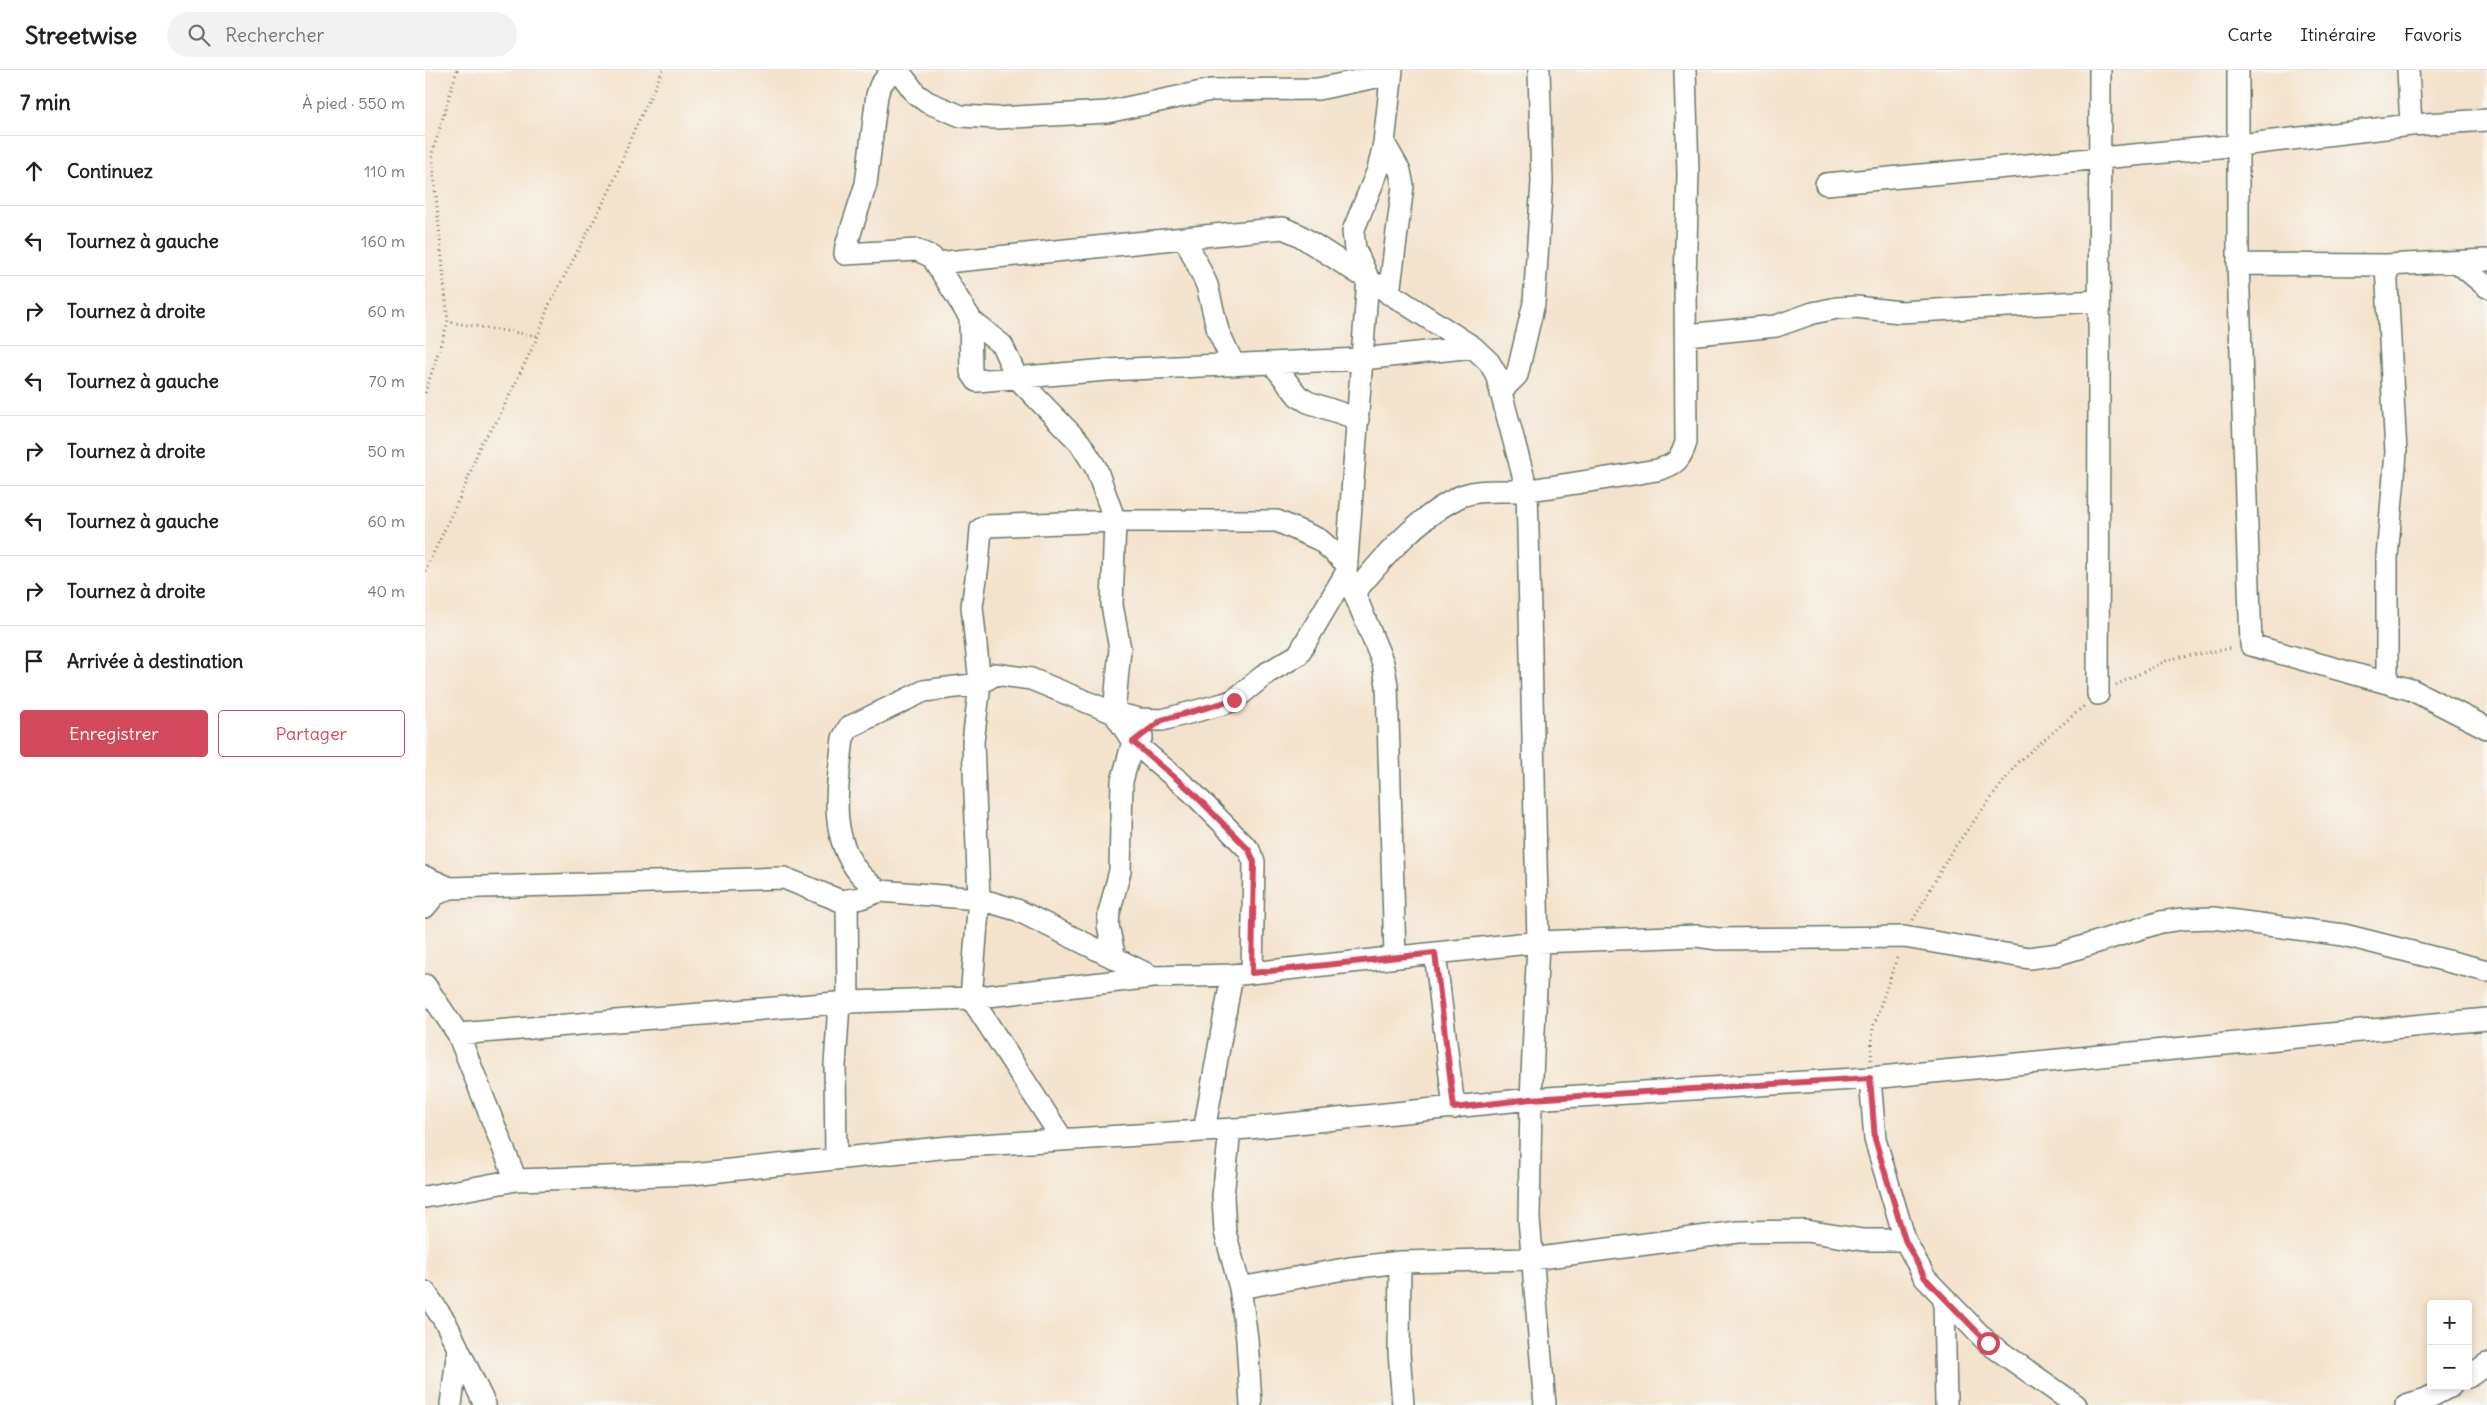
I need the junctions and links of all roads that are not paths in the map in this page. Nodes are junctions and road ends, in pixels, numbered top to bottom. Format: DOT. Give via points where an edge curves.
graph roads {
  1 [pos="891,70"];
  2 [pos="898,70"];
  3 [pos="1539,70"];
  4 [pos="1685,70"];
  5 [pos="2100,70"];
  6 [pos="2238,70"];
  7 [pos="2407,70"];
  8 [pos="1392,72"];
  9 [pos="2487,120"];
  10 [pos="2411,125"];
  11 [pos="1383,143"];
  12 [pos="2240,145"];
  13 [pos="2098,158"];
  14 [pos="1826,184"];
  15 [pos="1185,238"];
  16 [pos="2487,260"];
  17 [pos="937,263"];
  18 [pos="2459,263"];
  19 [pos="2238,264"];
  20 [pos="2386,265"];
  21 [pos="1368,278"];
  22 [pos="2487,287"];
  23 [pos="1389,294"];
  24 [pos="2098,301"];
  25 [pos="970,318"];
  26 [pos="1687,335"];
  27 [pos="1473,348"];
  28 [pos="1362,359"];
  29 [pos="1272,363"];
  30 [pos="1234,365"];
  31 [pos="1017,378"];
  32 [pos="1502,390"];
  33 [pos="1358,419"];
  34 [pos="1527,490"];
  35 [pos="1115,521"];
  36 [pos="1349,577"];
  37 [pos="2387,683"];
  38 [pos="980,684"];
  39 [pos="2098,694"];
  40 [pos="1114,713"];
  41 [pos="1162,720"];
  42 [pos="2487,727"];
  43 [pos="1133,742"];
  44 [pos="425,877"];
  45 [pos="450,888"];
  46 [pos="880,891"];
  47 [pos="979,899"];
  48 [pos="847,900"];
  49 [pos="425,907"];
  50 [pos="1538,942"];
  51 [pos="1435,953"];
  52 [pos="1395,957"];
  53 [pos="1115,959"];
  54 [pos="2487,971"];
  55 [pos="1242,974"];
  56 [pos="1153,977"];
  57 [pos="425,985"];
  58 [pos="971,998"];
  59 [pos="843,1003"];
  60 [pos="2487,1019"];
  61 [pos="458,1034"];
  62 [pos="1870,1078"];
  63 [pos="1531,1099"];
  64 [pos="1454,1108"];
  65 [pos="1230,1130"];
  66 [pos="1204,1132"];
  67 [pos="1063,1140"];
  68 [pos="836,1158"];
  69 [pos="516,1180"];
  70 [pos="425,1198"];
  71 [pos="1905,1240"];
  72 [pos="1532,1259"];
  73 [pos="1400,1262"];
  74 [pos="1241,1288"];
  75 [pos="425,1292"];
  76 [pos="1944,1298"];
  77 [pos="458,1349"];
  78 [pos="2487,1364"];
  79 [pos="2472,1374"];
  80 [pos="2443,1390"];
  81 [pos="451,1405"];
  82 [pos="485,1405"];
  83 [pos="1251,1405"];
  84 [pos="1403,1405"];
  85 [pos="1545,1405"];
  86 [pos="1946,1405"];
  87 [pos="2076,1405"];
  88 [pos="2406,1405"];
  1 -- 17 [label="street" via="877,95 866,184 845,254 917,250"];
  2 -- 8 [label="street" via="916,94 927,102 961,116 997,118 1107,112 1211,90 1318,89"];
  3 -- 32 [label="street" via="1542,182 1534,303 1517,375"];
  4 -- 26 [label="street"];
  5 -- 13 [label="street"];
  6 -- 12 [label="street"];
  7 -- 10 [label="street"];
  8 -- 11 [label="street"];
  9 -- 10 [label="street"];
  10 -- 12 [label="street"];
  11 -- 21 [label="street" via="1373,185 1353,232 1355,249"];
  11 -- 23 [label="street" via="1400,171 1403,186"];
  12 -- 13 [label="street"];
  12 -- 19 [label="street"];
  13 -- 14 [label="street"];
  13 -- 24 [label="street"];
  15 -- 17 [label="street"];
  15 -- 21 [label="street" via="1290,229"];
  15 -- 30 [label="street" via="1207,285 1218,331"];
  16 -- 18 [label="street"];
  17 -- 25 [label="street"];
  18 -- 20 [label="street"];
  18 -- 22 [label="street"];
  19 -- 20 [label="street"];
  19 -- 37 [label="street" via="2251,645"];
  20 -- 37 [label="street" via="2396,453 2387,557"];
  21 -- 23 [label="street"];
  21 -- 28 [label="street"];
  23 -- 27 [label="street"];
  24 -- 26 [label="street" via="1900,312 1837,308 1775,326"];
  24 -- 39 [label="street"];
  25 -- 31 [label="street" via="1002,345"];
  25 -- 31 [label="street" via="971,372 974,378 989,382"];
  26 -- 34 [label="street" via="1686,442 1681,458 1671,466 1657,470"];
  27 -- 28 [label="street"];
  27 -- 32 [label="street" via="1489,362"];
  28 -- 29 [label="street"];
  28 -- 33 [label="street"];
  29 -- 30 [label="street"];
  29 -- 33 [label="street" via="1297,396"];
  30 -- 31 [label="street" via="1107,370"];
  31 -- 35 [label="street" via="1080,443 1096,468"];
  32 -- 34 [label="street"];
  33 -- 36 [label="street"];
  34 -- 36 [label="street" via="1475,492 1459,497"];
  34 -- 50 [label="street"];
  35 -- 36 [label="street" via="1277,521 1319,540"];
  35 -- 38 [label="street" via="982,527 972,606"];
  35 -- 40 [label="street" via="1112,605 1120,649"];
  36 -- 41 [label="street" via="1303,649 1291,660 1267,673 1234,700"];
  36 -- 52 [label="street" via="1383,664 1387,685"];
  37 -- 42 [label="street" via="2412,690"];
  38 -- 40 [label="street" via="995,674 1021,677"];
  38 -- 46 [label="street" via="924,691 862,718 844,733 836,815 838,824 854,866"];
  38 -- 47 [label="street" via="973,742"];
  40 -- 41 [label="street"];
  40 -- 43 [label="street"];
  41 -- 43 [label="street"];
  43 -- 53 [label="street" via="1122,781 1120,871 1109,913"];
  43 -- 55 [label="street" via="1192,792 1249,850 1254,862"];
  44 -- 45 [label="street"];
  45 -- 48 [label="street" via="784,878 834,899"];
  45 -- 49 [label="street" via="435,895"];
  46 -- 47 [label="street"];
  46 -- 48 [label="street"];
  47 -- 53 [label="street" via="1017,910"];
  47 -- 58 [label="street"];
  48 -- 59 [label="street"];
  50 -- 51 [label="street"];
  50 -- 54 [label="street" via="1697,936 1904,937 2029,958 2059,954 2161,922 2213,918 2344,935"];
  50 -- 63 [label="street"];
  51 -- 52 [label="street"];
  51 -- 64 [label="street"];
  52 -- 55 [label="street"];
  53 -- 56 [label="street"];
  55 -- 56 [label="street"];
  55 -- 66 [label="street"];
  56 -- 58 [label="street"];
  57 -- 61 [label="street"];
  58 -- 59 [label="street"];
  58 -- 67 [label="street"];
  59 -- 61 [label="street"];
  59 -- 68 [label="street" via="835,1066"];
  60 -- 62 [label="street"];
  61 -- 69 [label="street"];
  62 -- 63 [label="street"];
  62 -- 71 [label="street" via="1875,1139"];
  63 -- 64 [label="street"];
  63 -- 72 [label="street" via="1529,1220"];
  64 -- 65 [label="street"];
  65 -- 66 [label="street"];
  65 -- 74 [label="street" via="1223,1196 1225,1232"];
  66 -- 67 [label="street"];
  67 -- 68 [label="street"];
  68 -- 69 [label="street" via="692,1174"];
  69 -- 70 [label="street"];
  71 -- 72 [label="street" via="1863,1240 1806,1231 1738,1232"];
  71 -- 76 [label="street" via="1925,1278"];
  72 -- 73 [label="street"];
  72 -- 85 [label="street"];
  73 -- 74 [label="street"];
  73 -- 84 [label="street" via="1399,1352"];
  74 -- 83 [label="street"];
  75 -- 77 [label="street" via="446,1323"];
  76 -- 86 [label="street"];
  76 -- 87 [label="street" via="1988,1343"];
  77 -- 81 [label="street"];
  77 -- 82 [label="street"];
  78 -- 79 [label="street"];
  80 -- 88 [label="street"];
}
